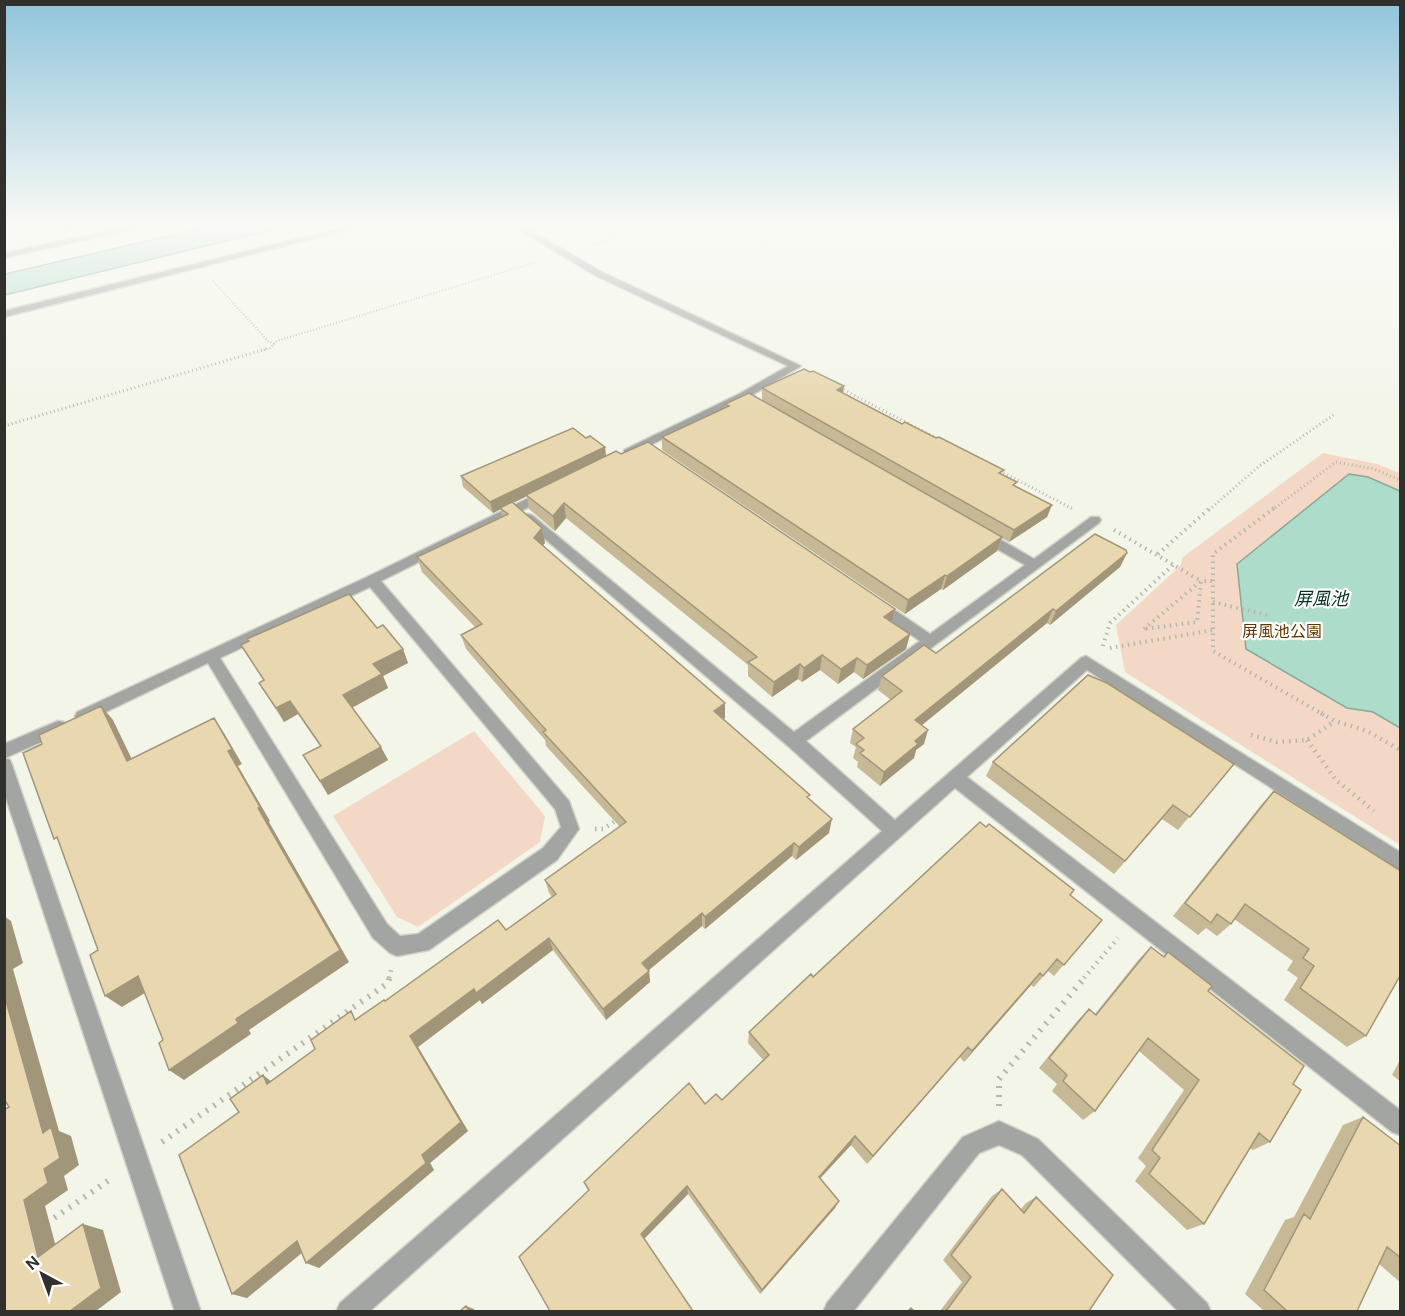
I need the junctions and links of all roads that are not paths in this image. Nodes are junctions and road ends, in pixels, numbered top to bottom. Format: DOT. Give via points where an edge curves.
graph roads {
  1 [pos="106,287"];
  2 [pos="628,287"];
  3 [pos="4,314"];
  4 [pos="622,455"];
  5 [pos="559,487"];
  6 [pos="516,508"];
  7 [pos="1095,520"];
  8 [pos="970,528"];
  9 [pos="1033,564"];
  10 [pos="372,580"];
  11 [pos="863,595"];
  12 [pos="930,641"];
  13 [pos="212,655"];
  14 [pos="794,741"];
  15 [pos="4,752"];
  16 [pos="4,765"];
  17 [pos="954,777"];
  18 [pos="894,830"];
  19 [pos="1401,862"];
  20 [pos="1401,1124"];
  21 [pos="188,1311"];
  22 [pos="350,1311"];
  23 [pos="836,1311"];
  24 [pos="1197,1311"];
  1 -- 3 [label="street"];
  2 -- 4 [label="street" via="796,366 748,399 648,448"];
  5 -- 6 [label="street"];
  6 -- 10 [label="street"];
  6 -- 14 [label="street"];
  7 -- 9 [label="street"];
  8 -- 9 [label="street"];
  9 -- 12 [label="street"];
  10 -- 13 [label="street"];
  10 -- 13 [label="street" via="563,806 570,829 549,854 422,944 397,946 380,931"];
  11 -- 12 [label="street"];
  12 -- 14 [label="street"];
  13 -- 15 [label="street"];
  14 -- 18 [label="street"];
  16 -- 21 [label="street"];
  17 -- 18 [label="street"];
  17 -- 19 [label="street" via="1086,662"];
  17 -- 20 [label="street"];
  18 -- 22 [label="street"];
  23 -- 24 [label="street" via="971,1145 999,1133 1030,1147"];
}
